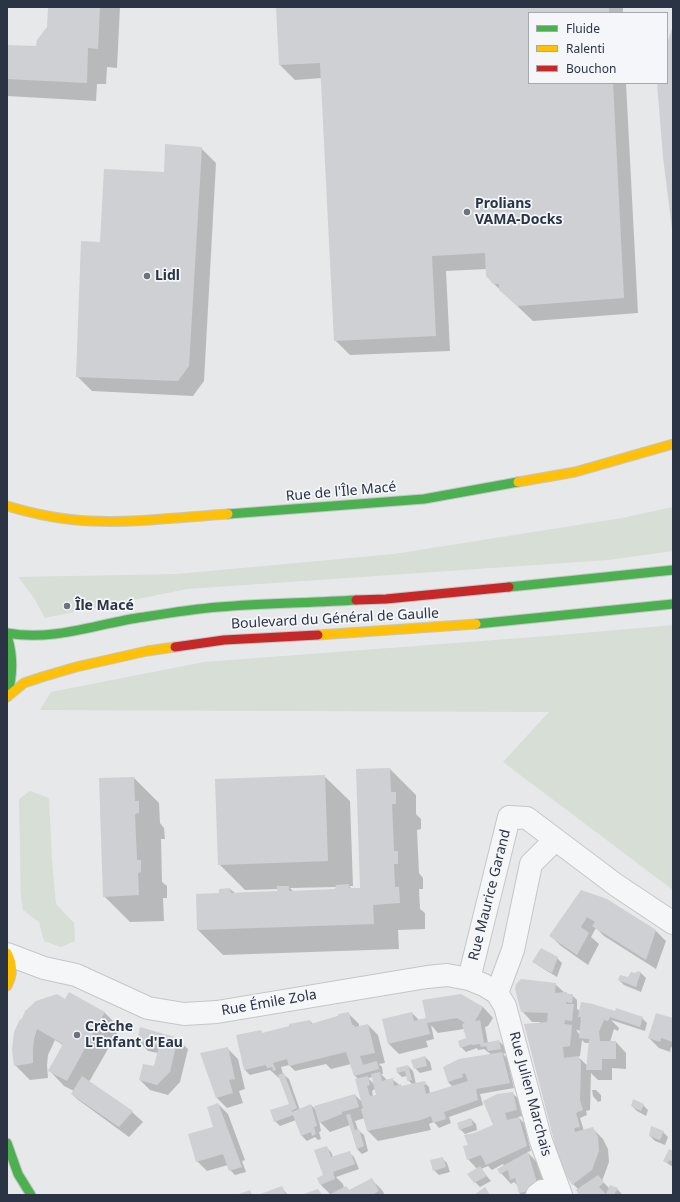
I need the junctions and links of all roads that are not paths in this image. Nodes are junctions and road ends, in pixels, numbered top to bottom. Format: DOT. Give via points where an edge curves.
graph roads {
  1 [pos="673,444"];
  2 [pos="7,506"];
  3 [pos="673,570"];
  4 [pos="673,604"];
  5 [pos="7,633"];
  6 [pos="7,636"];
  7 [pos="7,697"];
  8 [pos="555,840"];
  9 [pos="673,923"];
  10 [pos="7,954"];
  11 [pos="44,968"];
  12 [pos="469,979"];
  13 [pos="9,983"];
  14 [pos="497,993"];
  15 [pos="7,1143"];
  16 [pos="560,1193"];
  17 [pos="31,1195"];
  18 [pos="537,1195"];
  1 -- 2 [label="main road, Rue de l'Île Macé" via="575,472 424,499 120,521 60,518"];
  3 -- 5 [label="main road, Boulevard du Général de Gaulle" via="386,599 220,607 142,617 68,633 40,636"];
  4 -- 7 [label="main road, Boulevard du Général de Gaulle" via="494,623 224,640 162,648 42,676 24,683"];
  6 -- 7 [label="main road" via="12,651 13,669"];
  8 -- 9 [label="street, Rue Maurice Garand"];
  8 -- 12 [label="street, Rue Maurice Garand" via="527,818 509,817"];
  8 -- 14 [label="street" via="531,864 513,950"];
  10 -- 11 [label="street, Rue Émile Zola"];
  10 -- 13 [label="main road" via="12,970"];
  11 -- 12 [label="street, Rue Émile Zola" via="76,975 148,1008 184,1014 218,1012 427,977 447,975"];
  11 -- 13 [label="street"];
  12 -- 14 [label="street, Rue Émile Zola"];
  14 -- 16 [label="street, Rue Julien Marchais" via="506,1006 541,1141"];
  15 -- 17 [label="main road" via="18,1174"];
  16 -- 18 [label="street" via="542,1191"];
}
